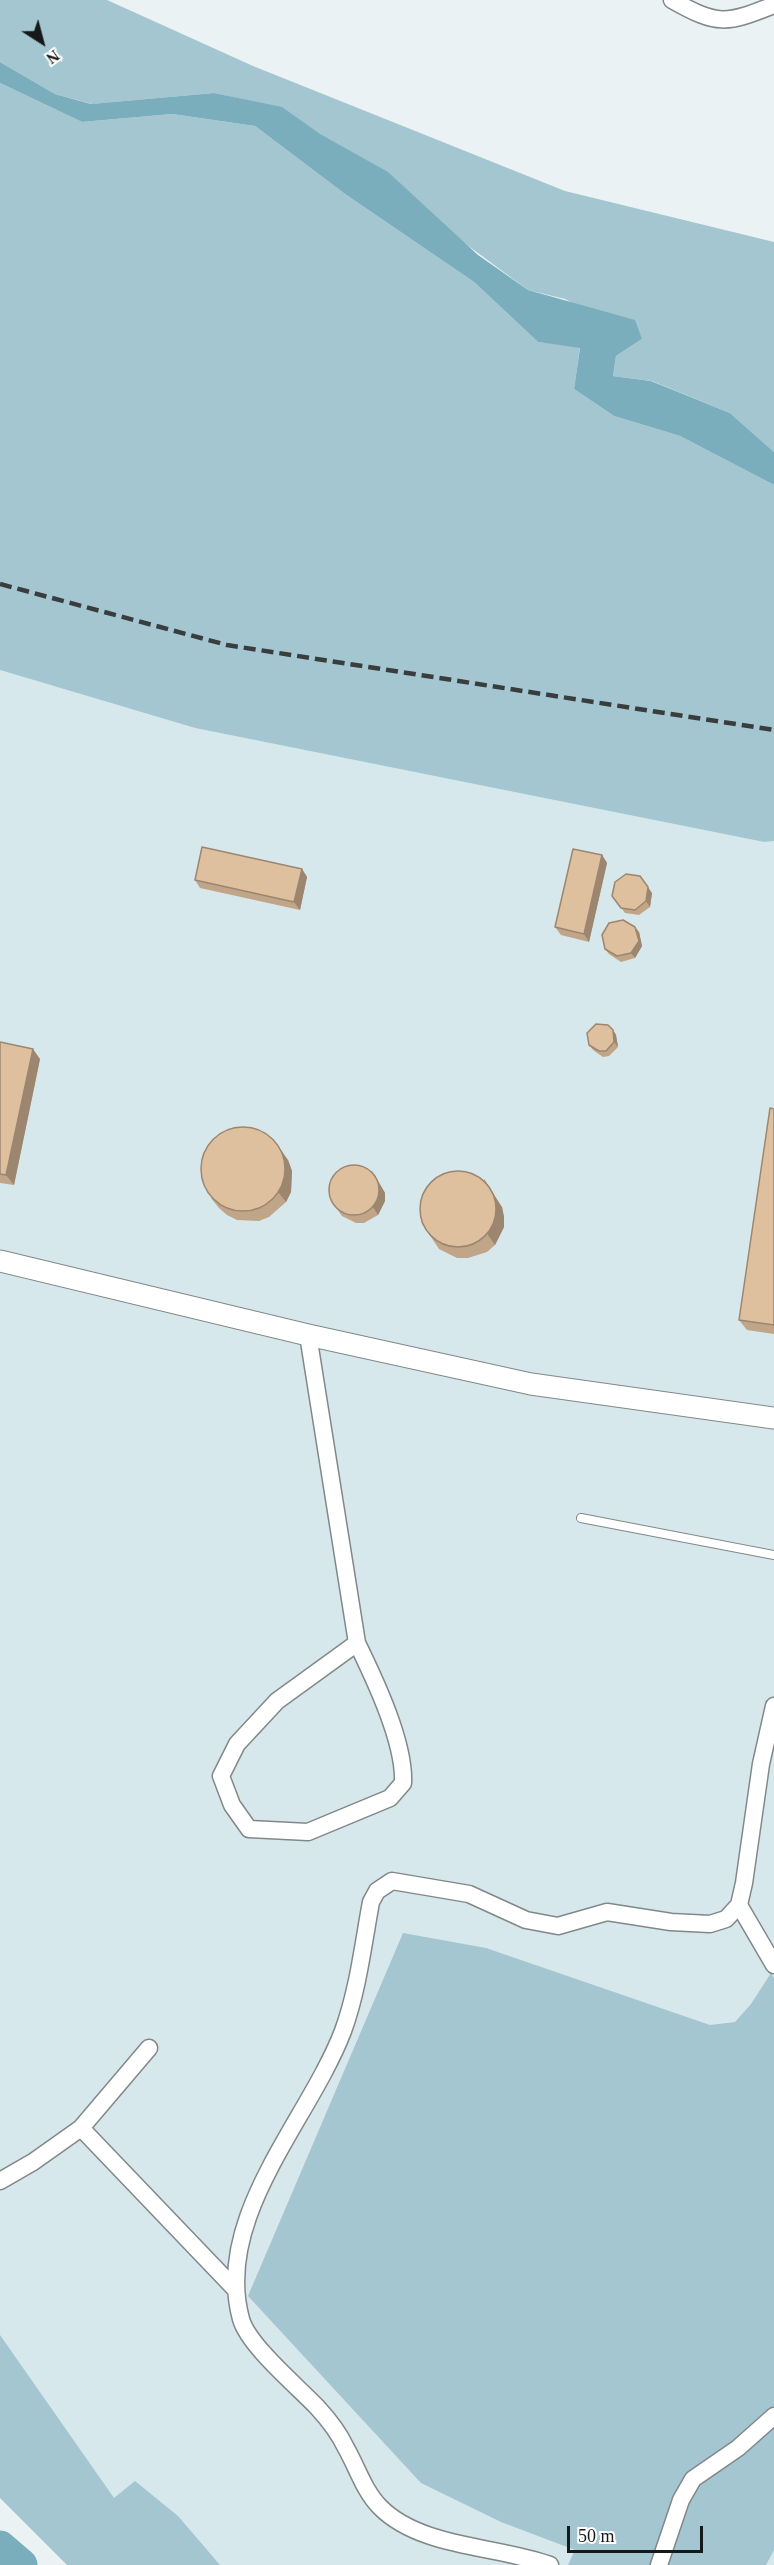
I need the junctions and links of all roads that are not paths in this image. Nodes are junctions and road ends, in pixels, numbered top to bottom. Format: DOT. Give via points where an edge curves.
graph roads {
  1 [pos="672,0"];
  2 [pos="774,5"];
  3 [pos="0,1261"];
  4 [pos="309,1335"];
  5 [pos="774,1418"];
  6 [pos="581,1518"];
  7 [pos="774,1555"];
  8 [pos="357,1643"];
  9 [pos="774,1706"];
  10 [pos="738,1905"];
  11 [pos="774,1965"];
  12 [pos="149,2048"];
  13 [pos="81,2128"];
  14 [pos="0,2181"];
  15 [pos="236,2290"];
  16 [pos="774,2416"];
  17 [pos="550,2565"];
  18 [pos="658,2565"];
  1 -- 2 [label="street" via="702,17 728,20"];
  3 -- 4 [label="street"];
  4 -- 5 [label="street" via="531,1384"];
  4 -- 8 [label="street"];
  6 -- 7 [label="lane"];
  8 -- 8 [label="street" via="404,1763 404,1783 390,1798 308,1832 249,1829 232,1805 221,1776 237,1744 277,1701"];
  9 -- 10 [label="street"];
  10 -- 11 [label="street"];
  10 -- 15 [label="street" via="726,1919 710,1924 607,1912 558,1926 526,1920 469,1894 392,1881 382,1886 371,1902 356,1986 343,2031 257,2199 237,2253"];
  12 -- 13 [label="street"];
  13 -- 14 [label="street"];
  13 -- 15 [label="street"];
  15 -- 17 [label="street" via="241,2320 251,2339 330,2421 380,2507 425,2532"];
  16 -- 18 [label="street" via="738,2448 693,2479 681,2500"];
}
